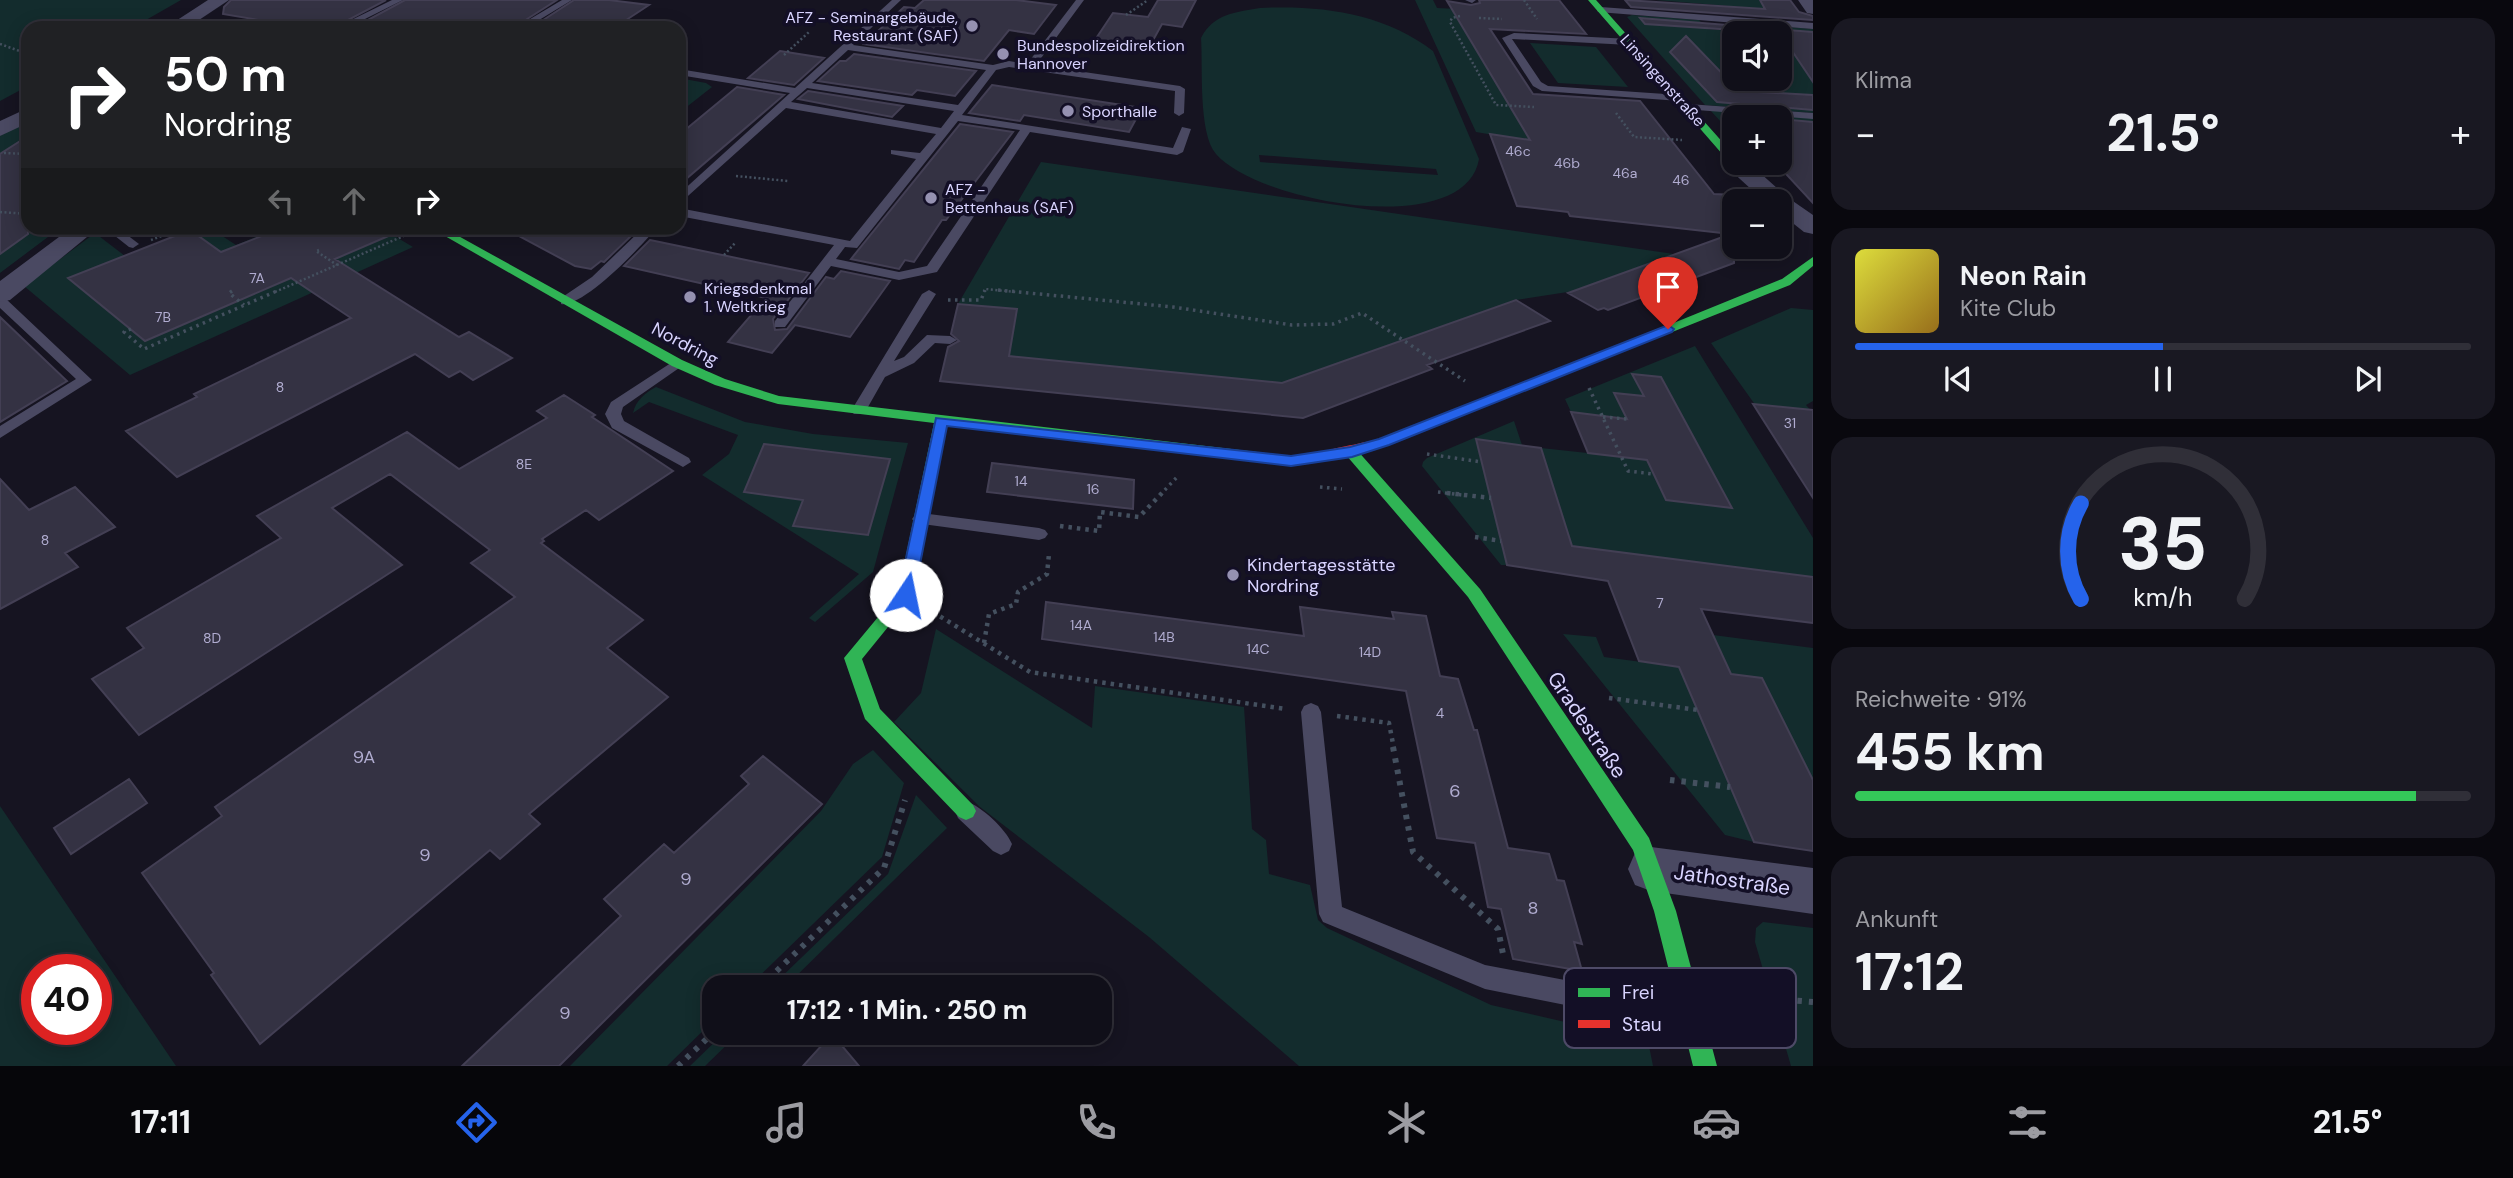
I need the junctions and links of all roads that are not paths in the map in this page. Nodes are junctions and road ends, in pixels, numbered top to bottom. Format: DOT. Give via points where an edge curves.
graph roads {
  1 [pos="220,0"];
  2 [pos="399,0"];
  3 [pos="568,0"];
  4 [pos="897,0"];
  5 [pos="1080,0"];
  6 [pos="1807,0"];
  7 [pos="1597,5"];
  8 [pos="1813,9"];
  9 [pos="186,21"];
  10 [pos="355,21"];
  11 [pos="532,21"];
  12 [pos="1813,26"];
  13 [pos="1630,43"];
  14 [pos="846,47"];
  15 [pos="1030,66"];
  16 [pos="993,68"];
  17 [pos="686,73"];
  18 [pos="801,88"];
  19 [pos="1684,103"];
  20 [pos="783,104"];
  21 [pos="958,113"];
  22 [pos="1179,113"];
  23 [pos="1813,116"];
  24 [pos="21,118"];
  25 [pos="1027,128"];
  26 [pos="1186,129"];
  27 [pos="0,130"];
  28 [pos="945,132"];
  29 [pos="1722,147"];
  30 [pos="895,152"];
  31 [pos="924,157"];
  32 [pos="1749,175"];
  33 [pos="1765,189"];
  34 [pos="686,194"];
  35 [pos="686,212"];
  36 [pos="1792,212"];
  37 [pos="859,216"];
  38 [pos="874,219"];
  39 [pos="1813,227"];
  40 [pos="77,235"];
  41 [pos="121,235"];
  42 [pos="449,235"];
  43 [pos="643,235"];
  44 [pos="842,243"];
  45 [pos="133,244"];
  46 [pos="1813,260"];
  47 [pos="828,261"];
  48 [pos="0,294"];
  49 [pos="928,297"];
  50 [pos="0,301"];
  51 [pos="566,301"];
  52 [pos="780,324"];
  53 [pos="950,340"];
  54 [pos="677,363"];
  55 [pos="879,374"];
  56 [pos="859,411"];
  57 [pos="941,421"];
  58 [pos="0,433"];
  59 [pos="1352,452"];
  60 [pos="683,462"];
  61 [pos="921,519"];
  62 [pos="1045,530"];
  63 [pos="1311,712"];
  64 [pos="966,811"];
  65 [pos="1001,844"];
  66 [pos="1651,869"];
  67 [pos="1813,891"];
  68 [pos="1680,968"];
  69 [pos="1564,992"];
  70 [pos="1700,1048"];
  71 [pos="1704,1066"];
  1 -- 9 [label="street"];
  2 -- 10 [label="lane"];
  3 -- 11 [label="lane"];
  4 -- 14 [label="lane"];
  5 -- 15 [label="lane"];
  6 -- 8 [label="street"];
  7 -- 12 [label="lane"];
  7 -- 13 [label="street, Linsingenstraße"];
  13 -- 19 [label="street, Linsingenstraße"];
  13 -- 19 [label="lane" via="1507,38 1537,84 1546,89"];
  14 -- 16 [label="lane"];
  14 -- 18 [label="lane"];
  15 -- 16 [label="lane"];
  15 -- 22 [label="lane" via="1180,89"];
  16 -- 21 [label="lane"];
  17 -- 18 [label="lane"];
  18 -- 20 [label="lane"];
  18 -- 21 [label="lane"];
  19 -- 23 [label="lane"];
  19 -- 29 [label="street, Linsingenstraße"];
  20 -- 28 [label="lane"];
  20 -- 34 [label="lane"];
  21 -- 25 [label="lane"];
  21 -- 28 [label="lane"];
  24 -- 27 [label="street"];
  25 -- 26 [label="lane" via="1177,152"];
  25 -- 47 [label="lane" via="932,269 899,276"];
  28 -- 31 [label="lane"];
  30 -- 31 [label="lane"];
  31 -- 38 [label="lane"];
  32 -- 33 [label="street, Linsingenstraße"];
  35 -- 44 [label="lane"];
  36 -- 39 [label="street, Linsingenstraße"];
  37 -- 38 [label="lane"];
  38 -- 44 [label="lane" via="853,246"];
  40 -- 48 [label="street"];
  41 -- 45 [label="lane"];
  42 -- 51 [label="street, Nordring"];
  43 -- 51 [label="lane" via="597,280"];
  44 -- 47 [label="lane"];
  46 -- 59 [label="street, Nordring" via="1786,282"];
  47 -- 52 [label="lane"];
  49 -- 55 [label="lane"];
  50 -- 58 [label="lane" via="85,380"];
  51 -- 54 [label="street, Nordring"];
  53 -- 55 [label="lane" via="932,338 909,360"];
  54 -- 56 [label="street, Nordring" via="750,394"];
  54 -- 60 [label="lane" via="616,405 612,414 618,424"];
  55 -- 56 [label="lane"];
  56 -- 57 [label="street, Nordring"];
  57 -- 59 [label="street, Nordring" via="1291,461"];
  57 -- 61 [label="street"];
  59 -- 66 [label="street, Gradestraße" via="1474,593 1642,845"];
  61 -- 62 [label="lane"];
  61 -- 64 [label="street" via="906,595 853,657 872,713"];
  63 -- 69 [label="lane" via="1331,914 1485,977"];
  64 -- 65 [label="lane"];
  66 -- 67 [label="street, Jathostraße"];
  66 -- 68 [label="street, Gradestraße"];
  70 -- 71 [label="street, Gradestraße"];
}
